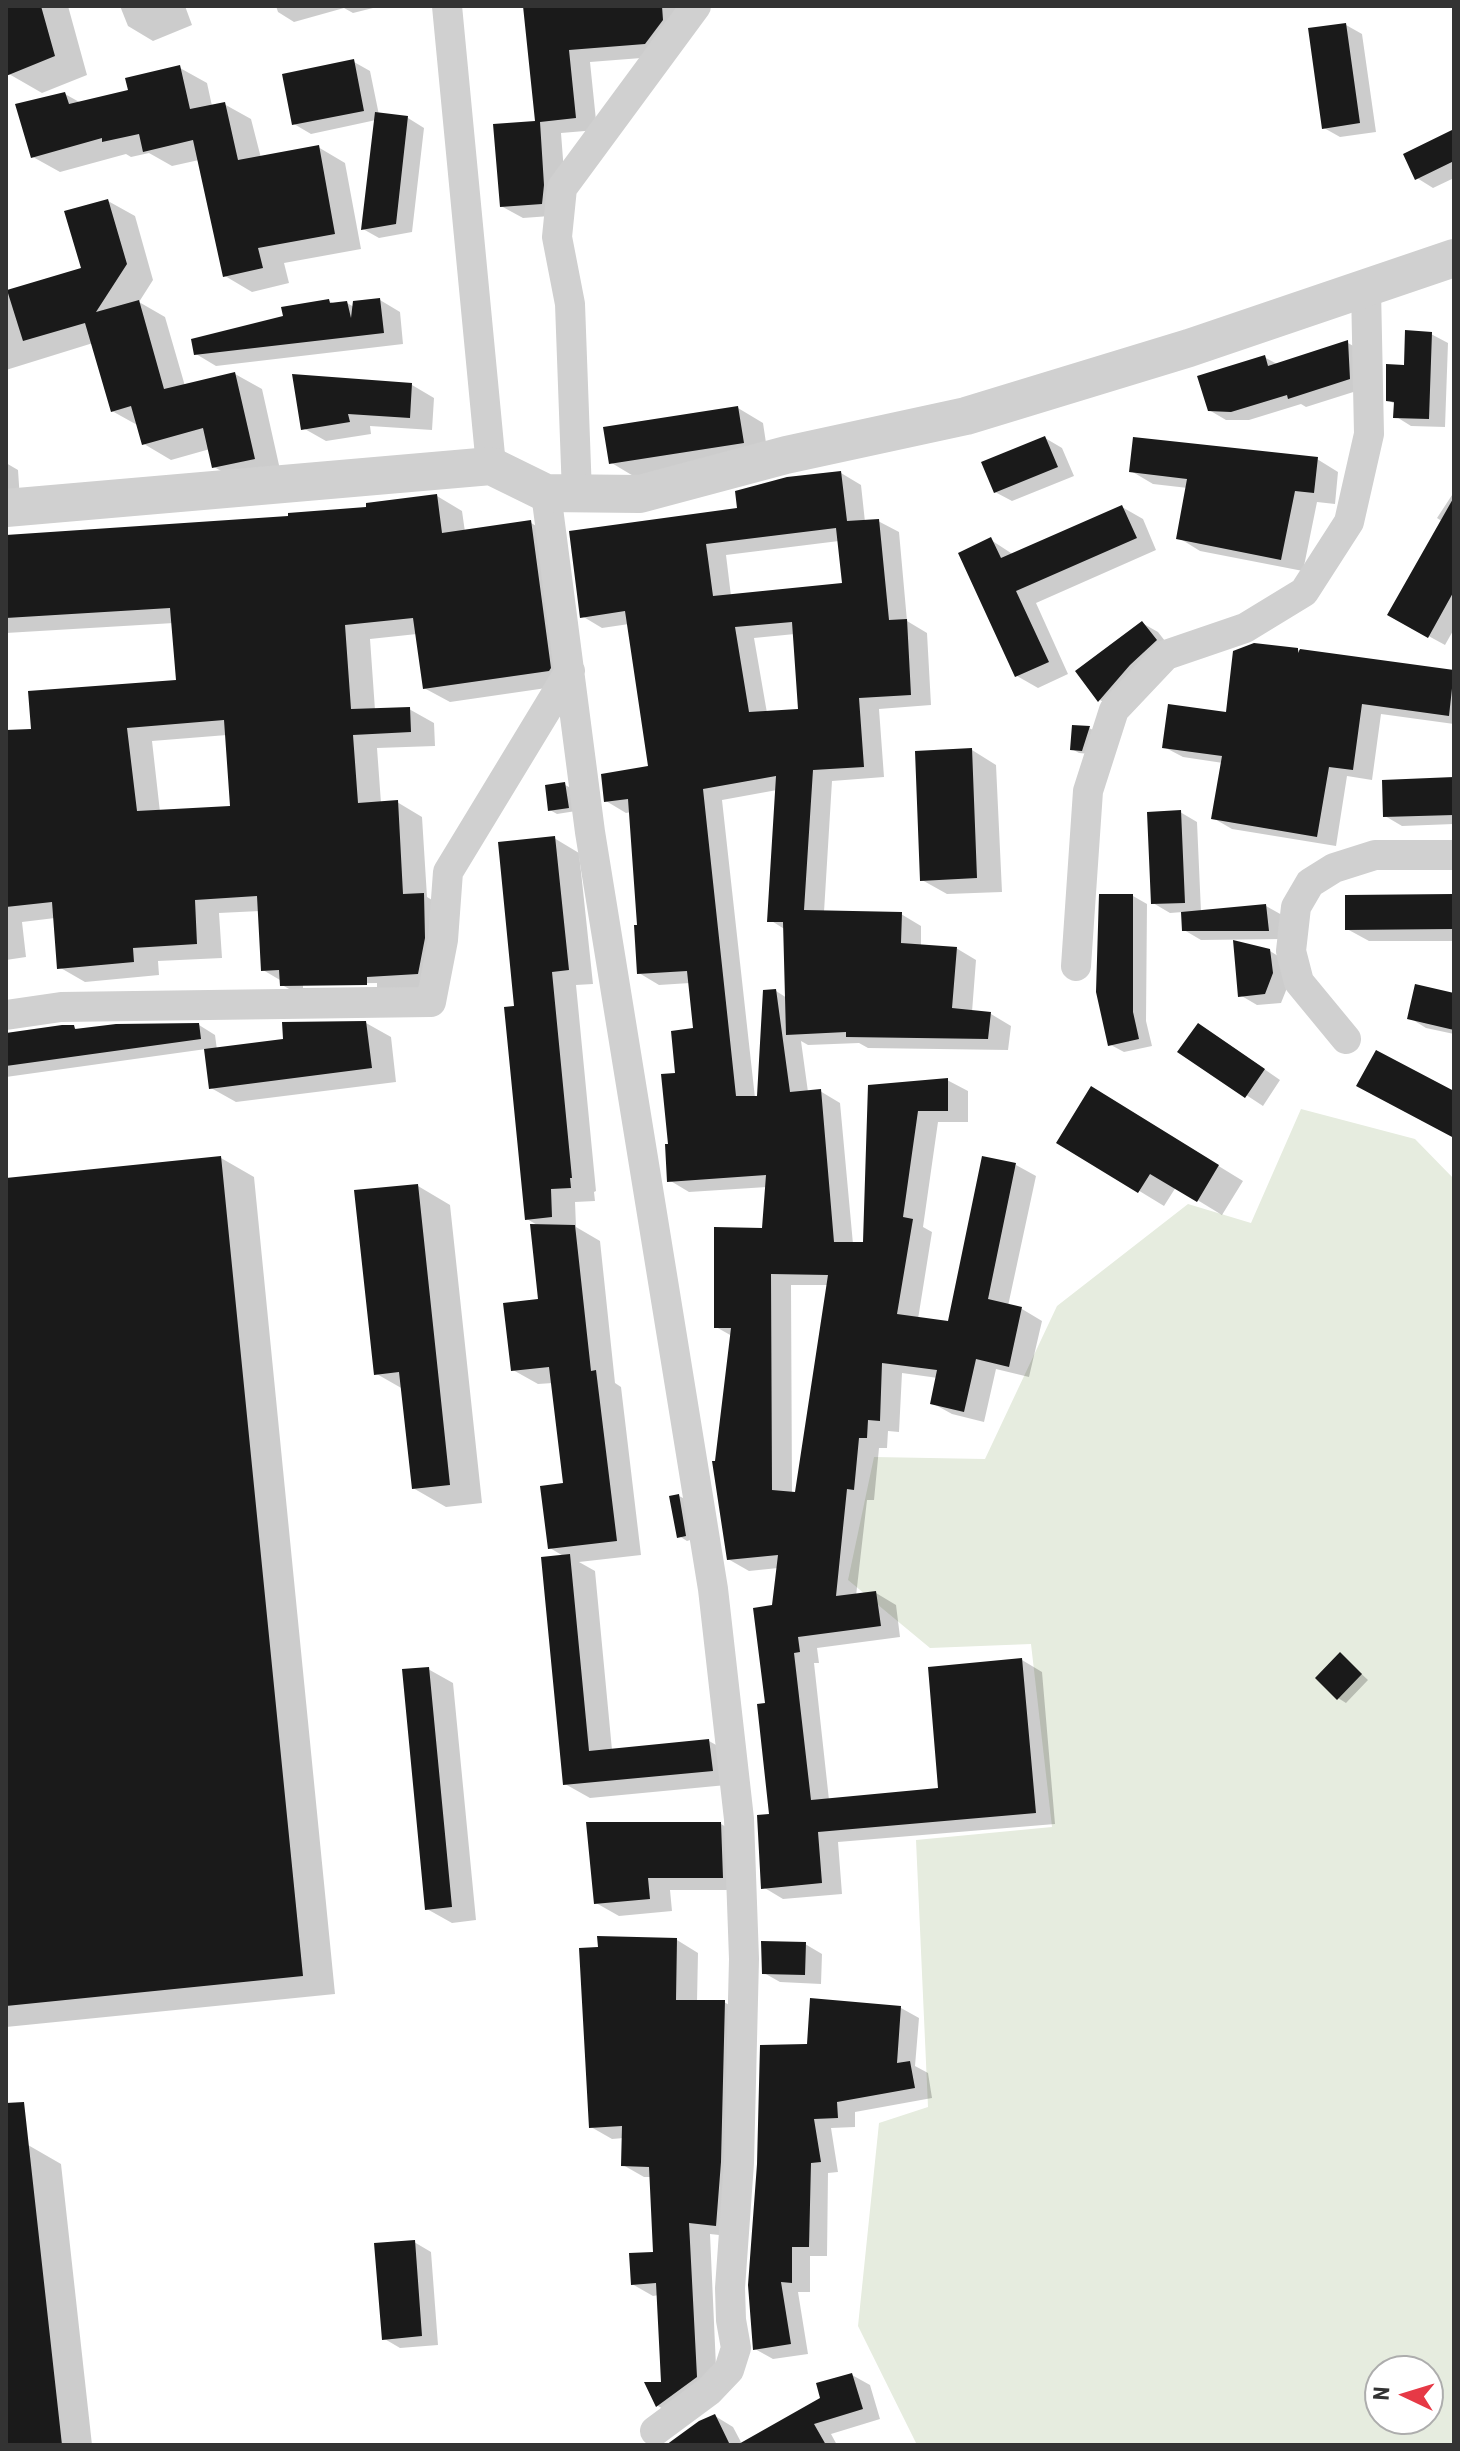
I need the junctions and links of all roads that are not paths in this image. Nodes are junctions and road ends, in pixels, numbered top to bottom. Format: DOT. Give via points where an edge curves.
graph roads {
  1 [pos="447,6"];
  2 [pos="696,6"];
  3 [pos="1454,258"];
  4 [pos="1366,289"];
  5 [pos="491,466"];
  6 [pos="561,493"];
  7 [pos="6,508"];
  8 [pos="570,671"];
  9 [pos="1454,855"];
  10 [pos="1076,966"];
  11 [pos="6,1015"];
  12 [pos="1346,1039"];
  13 [pos="655,2431"];
  1 -- 5 [label="street"];
  2 -- 6 [label="street" via="562,188 557,237 570,304"];
  3 -- 4 [label="street"];
  4 -- 6 [label="street" via="966,416 640,494"];
  4 -- 10 [label="street" via="1369,434 1349,522 1304,592 1245,628 1166,655 1114,710 1088,791"];
  5 -- 6 [label="street"];
  5 -- 7 [label="street"];
  6 -- 8 [label="street"];
  8 -- 11 [label="street" via="448,872 431,1002 61,1007"];
  8 -- 13 [label="street" via="590,832 713,1589 739,1819 744,1959 730,2288 736,2348 729,2370 709,2391"];
  9 -- 12 [label="street" via="1375,855 1334,868 1310,883 1296,907 1291,951 1299,982"];
}
